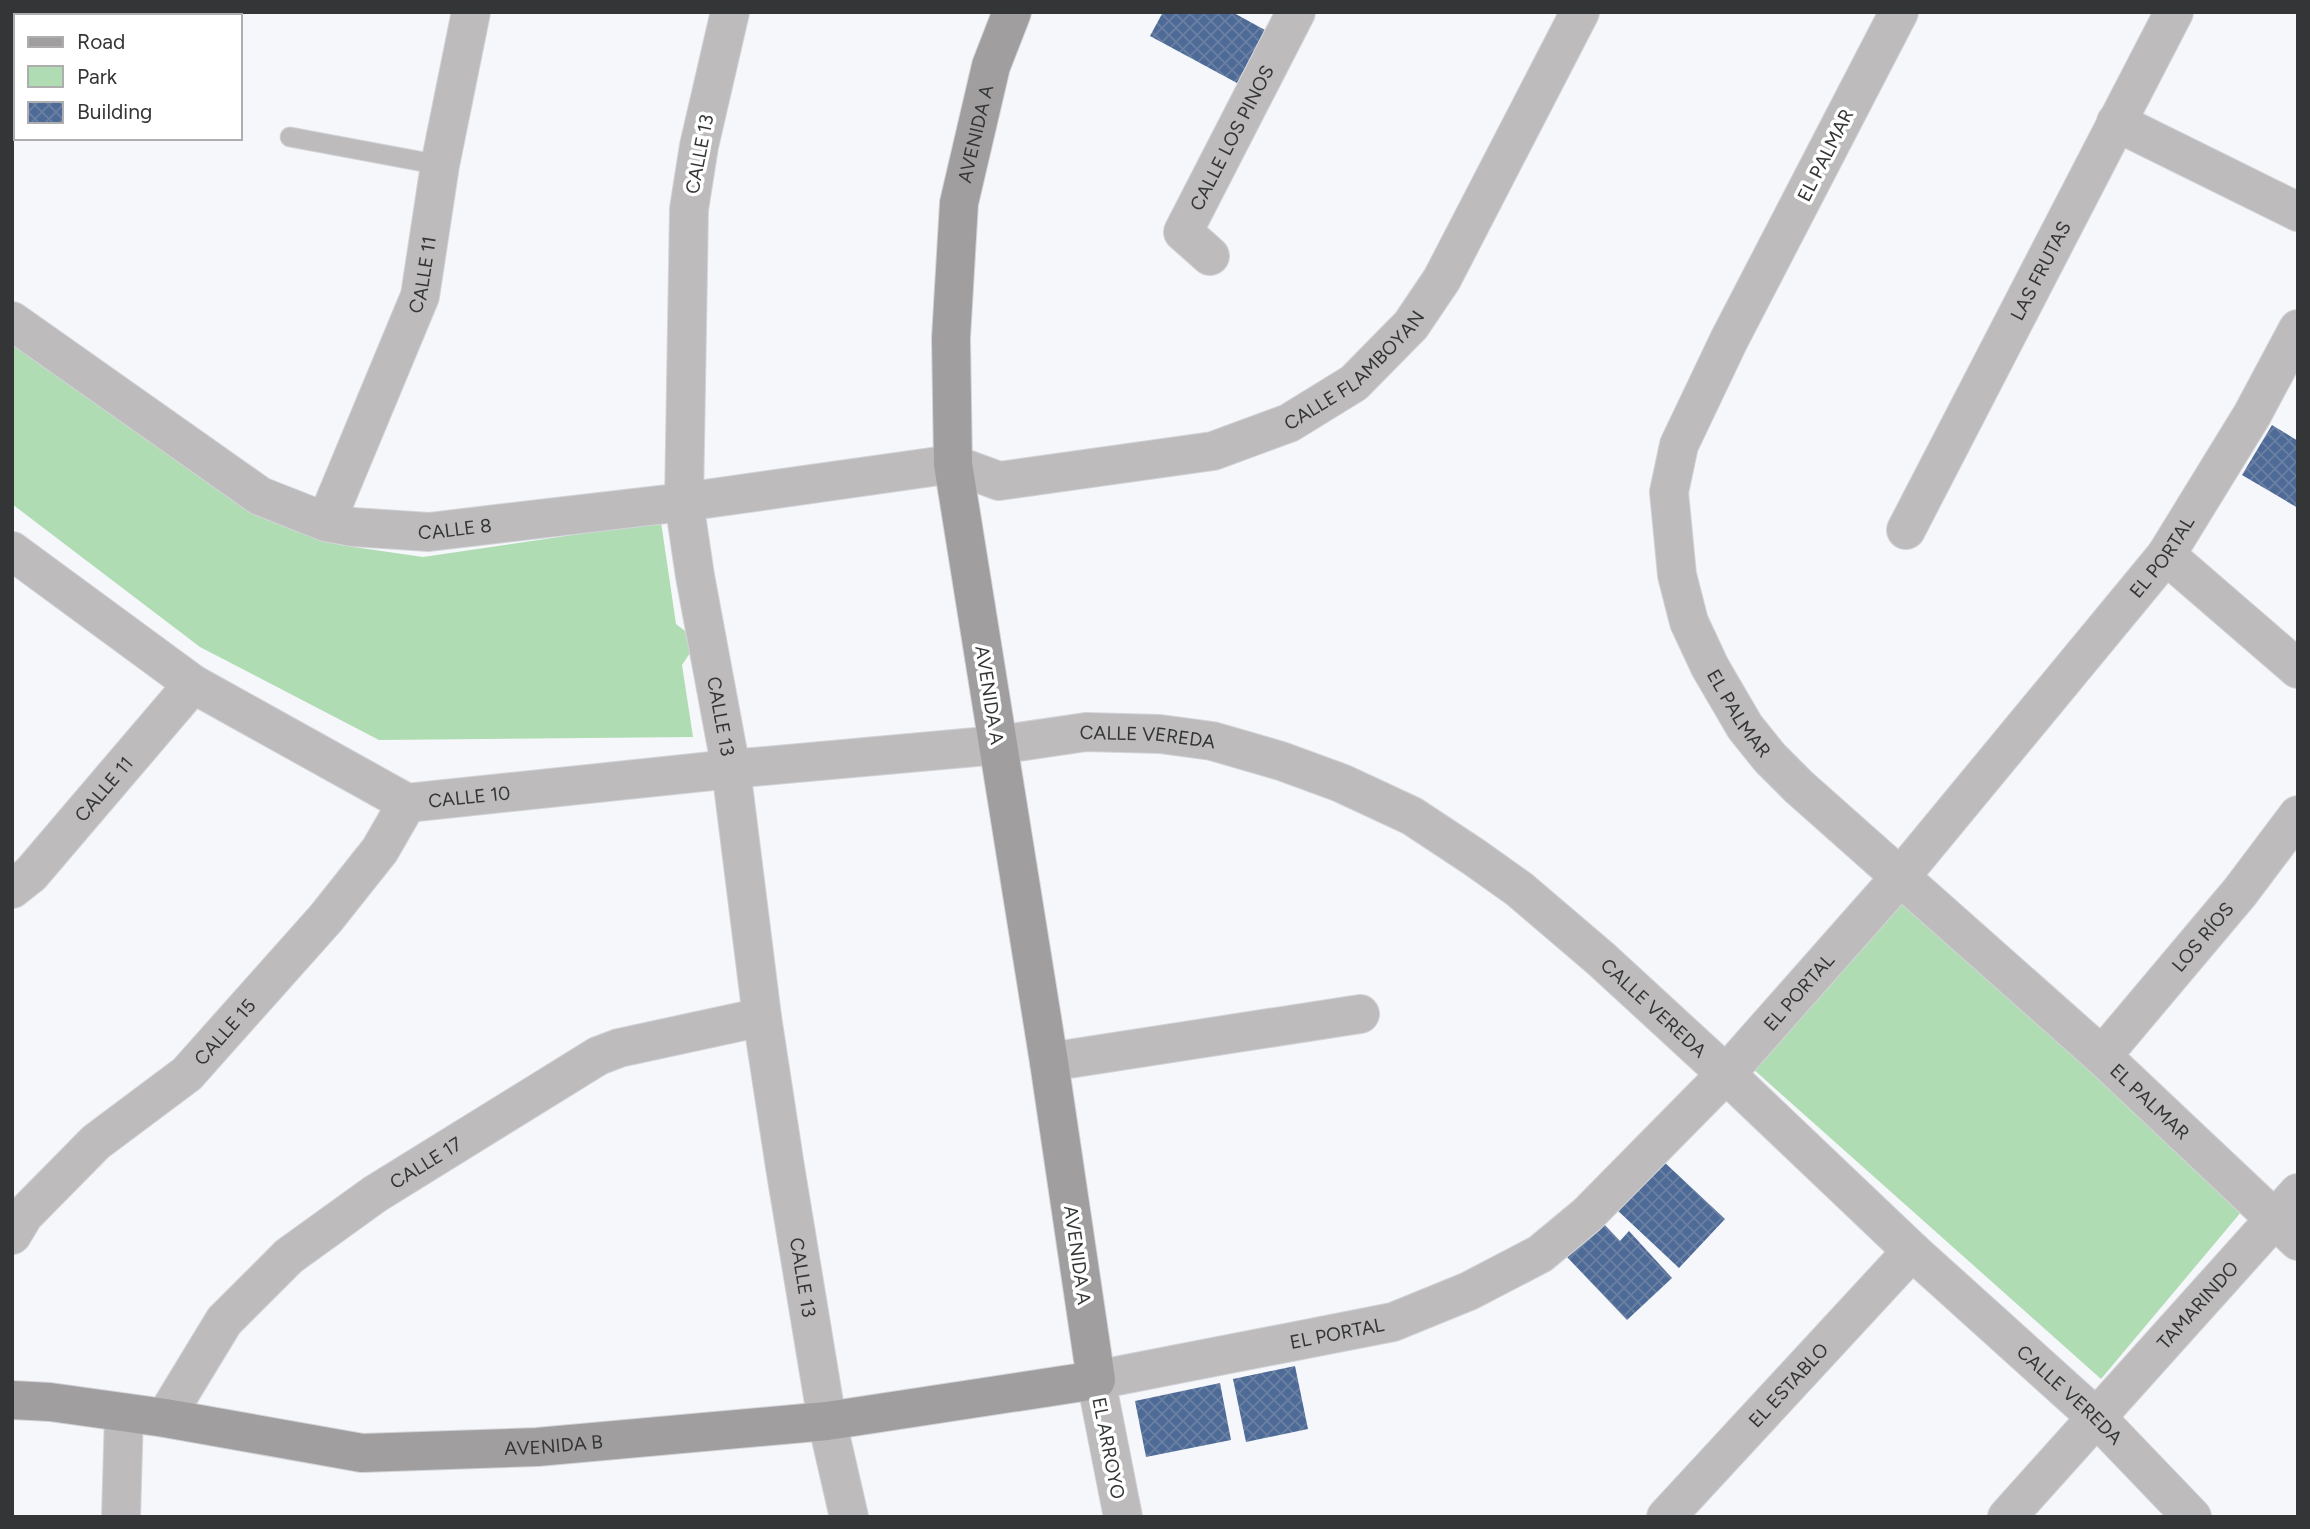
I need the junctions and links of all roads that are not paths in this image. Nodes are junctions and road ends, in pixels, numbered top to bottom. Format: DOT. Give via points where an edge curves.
graph roads {
  1 [pos="471,12"];
  2 [pos="730,12"];
  3 [pos="1012,12"];
  4 [pos="1296,12"];
  5 [pos="1580,12"];
  6 [pos="1899,12"];
  7 [pos="2174,12"];
  8 [pos="2116,122"];
  9 [pos="290,137"];
  10 [pos="440,165"];
  11 [pos="2298,212"];
  12 [pos="1210,256"];
  13 [pos="12,321"];
  14 [pos="2298,329"];
  15 [pos="953,464"];
  16 [pos="684,502"];
  17 [pos="326,522"];
  18 [pos="1906,530"];
  19 [pos="12,551"];
  20 [pos="2166,555"];
  21 [pos="2298,669"];
  22 [pos="192,684"];
  23 [pos="998,745"];
  24 [pos="731,769"];
  25 [pos="407,803"];
  26 [pos="2298,816"];
  27 [pos="18,875"];
  28 [pos="1901,876"];
  29 [pos="1360,1014"];
  30 [pos="762,1017"];
  31 [pos="2102,1056"];
  32 [pos="1049,1062"];
  33 [pos="1726,1074"];
  34 [pos="2290,1218"];
  35 [pos="12,1235"];
  36 [pos="1912,1251"];
  37 [pos="1096,1380"];
  38 [pos="12,1400"];
  39 [pos="124,1413"];
  40 [pos="165,1418"];
  41 [pos="2097,1418"];
  42 [pos="827,1421"];
  43 [pos="121,1517"];
  44 [pos="849,1517"];
  45 [pos="1123,1517"];
  46 [pos="1665,1517"];
  47 [pos="2007,1517"];
  48 [pos="2192,1517"];
  1 -- 10 [label="street, CALLE 11"];
  2 -- 16 [label="street, CALLE 13" via="689,209"];
  3 -- 15 [label="main road, AVENIDA A" via="991,66 959,203 951,338"];
  4 -- 12 [label="street, CALLE LOS PINOS" via="1183,232"];
  5 -- 15 [label="street, CALLE FLAMBOYAN" via="1442,279 1412,325 1354,383 1289,423 1213,451 999,481"];
  6 -- 28 [label="street, EL PALMAR" via="1729,340 1679,445 1669,492 1677,575 1689,622 1745,727 1799,787"];
  7 -- 8 [label="street, LAS FRUTAS"];
  8 -- 11 [label="street"];
  8 -- 18 [label="street, LAS FRUTAS"];
  9 -- 10 [label="lane"];
  10 -- 17 [label="street, CALLE 11" via="420,296"];
  13 -- 17 [label="street, CALLE 8" via="260,496"];
  14 -- 20 [label="street, EL PORTAL" via="2252,415"];
  15 -- 16 [label="street, CALLE 8"];
  15 -- 23 [label="main road, AVENIDA A"];
  16 -- 17 [label="street, CALLE 8" via="429,532"];
  16 -- 24 [label="street, CALLE 13"];
  19 -- 22 [label="street, CALLE 10"];
  20 -- 21 [label="street"];
  20 -- 28 [label="street, EL PORTAL"];
  22 -- 25 [label="street, CALLE 10"];
  22 -- 27 [label="street, CALLE 11"];
  23 -- 24 [label="street, CALLE 10"];
  23 -- 32 [label="main road, AVENIDA A"];
  23 -- 33 [label="street, CALLE VEREDA" via="1086,732 1160,734 1212,741 1341,783 1412,816 1519,890"];
  24 -- 25 [label="street, CALLE 10"];
  24 -- 30 [label="street, CALLE 13"];
  25 -- 35 [label="street, CALLE 15" via="380,850 326,918 187,1074 96,1142 24,1215"];
  26 -- 31 [label="street, LOS RÍOS"];
  28 -- 31 [label="street, EL PALMAR"];
  28 -- 33 [label="street, EL PORTAL"];
  29 -- 32 [label="street"];
  30 -- 40 [label="street, CALLE 17" via="598,1056 375,1194 289,1256 224,1321"];
  30 -- 42 [label="street, CALLE 13"];
  31 -- 34 [label="street, EL PALMAR"];
  32 -- 37 [label="main road, AVENIDA A"];
  33 -- 36 [label="street, CALLE VEREDA"];
  33 -- 37 [label="street, EL PORTAL" via="1587,1215 1540,1254 1469,1291 1393,1322"];
  34 -- 41 [label="street, TAMARINDO"];
  36 -- 41 [label="street, CALLE VEREDA"];
  36 -- 46 [label="street, EL ESTABLO"];
  37 -- 42 [label="main road, AVENIDA B"];
  37 -- 45 [label="street, EL ARROYO"];
  38 -- 39 [label="main road, AVENIDA B"];
  39 -- 40 [label="main road, AVENIDA B"];
  39 -- 43 [label="street"];
  40 -- 42 [label="main road, AVENIDA B" via="362,1453 537,1447"];
  41 -- 47 [label="street, TAMARINDO"];
  41 -- 48 [label="street, CALLE VEREDA"];
  42 -- 44 [label="street, CALLE 13"];
}
